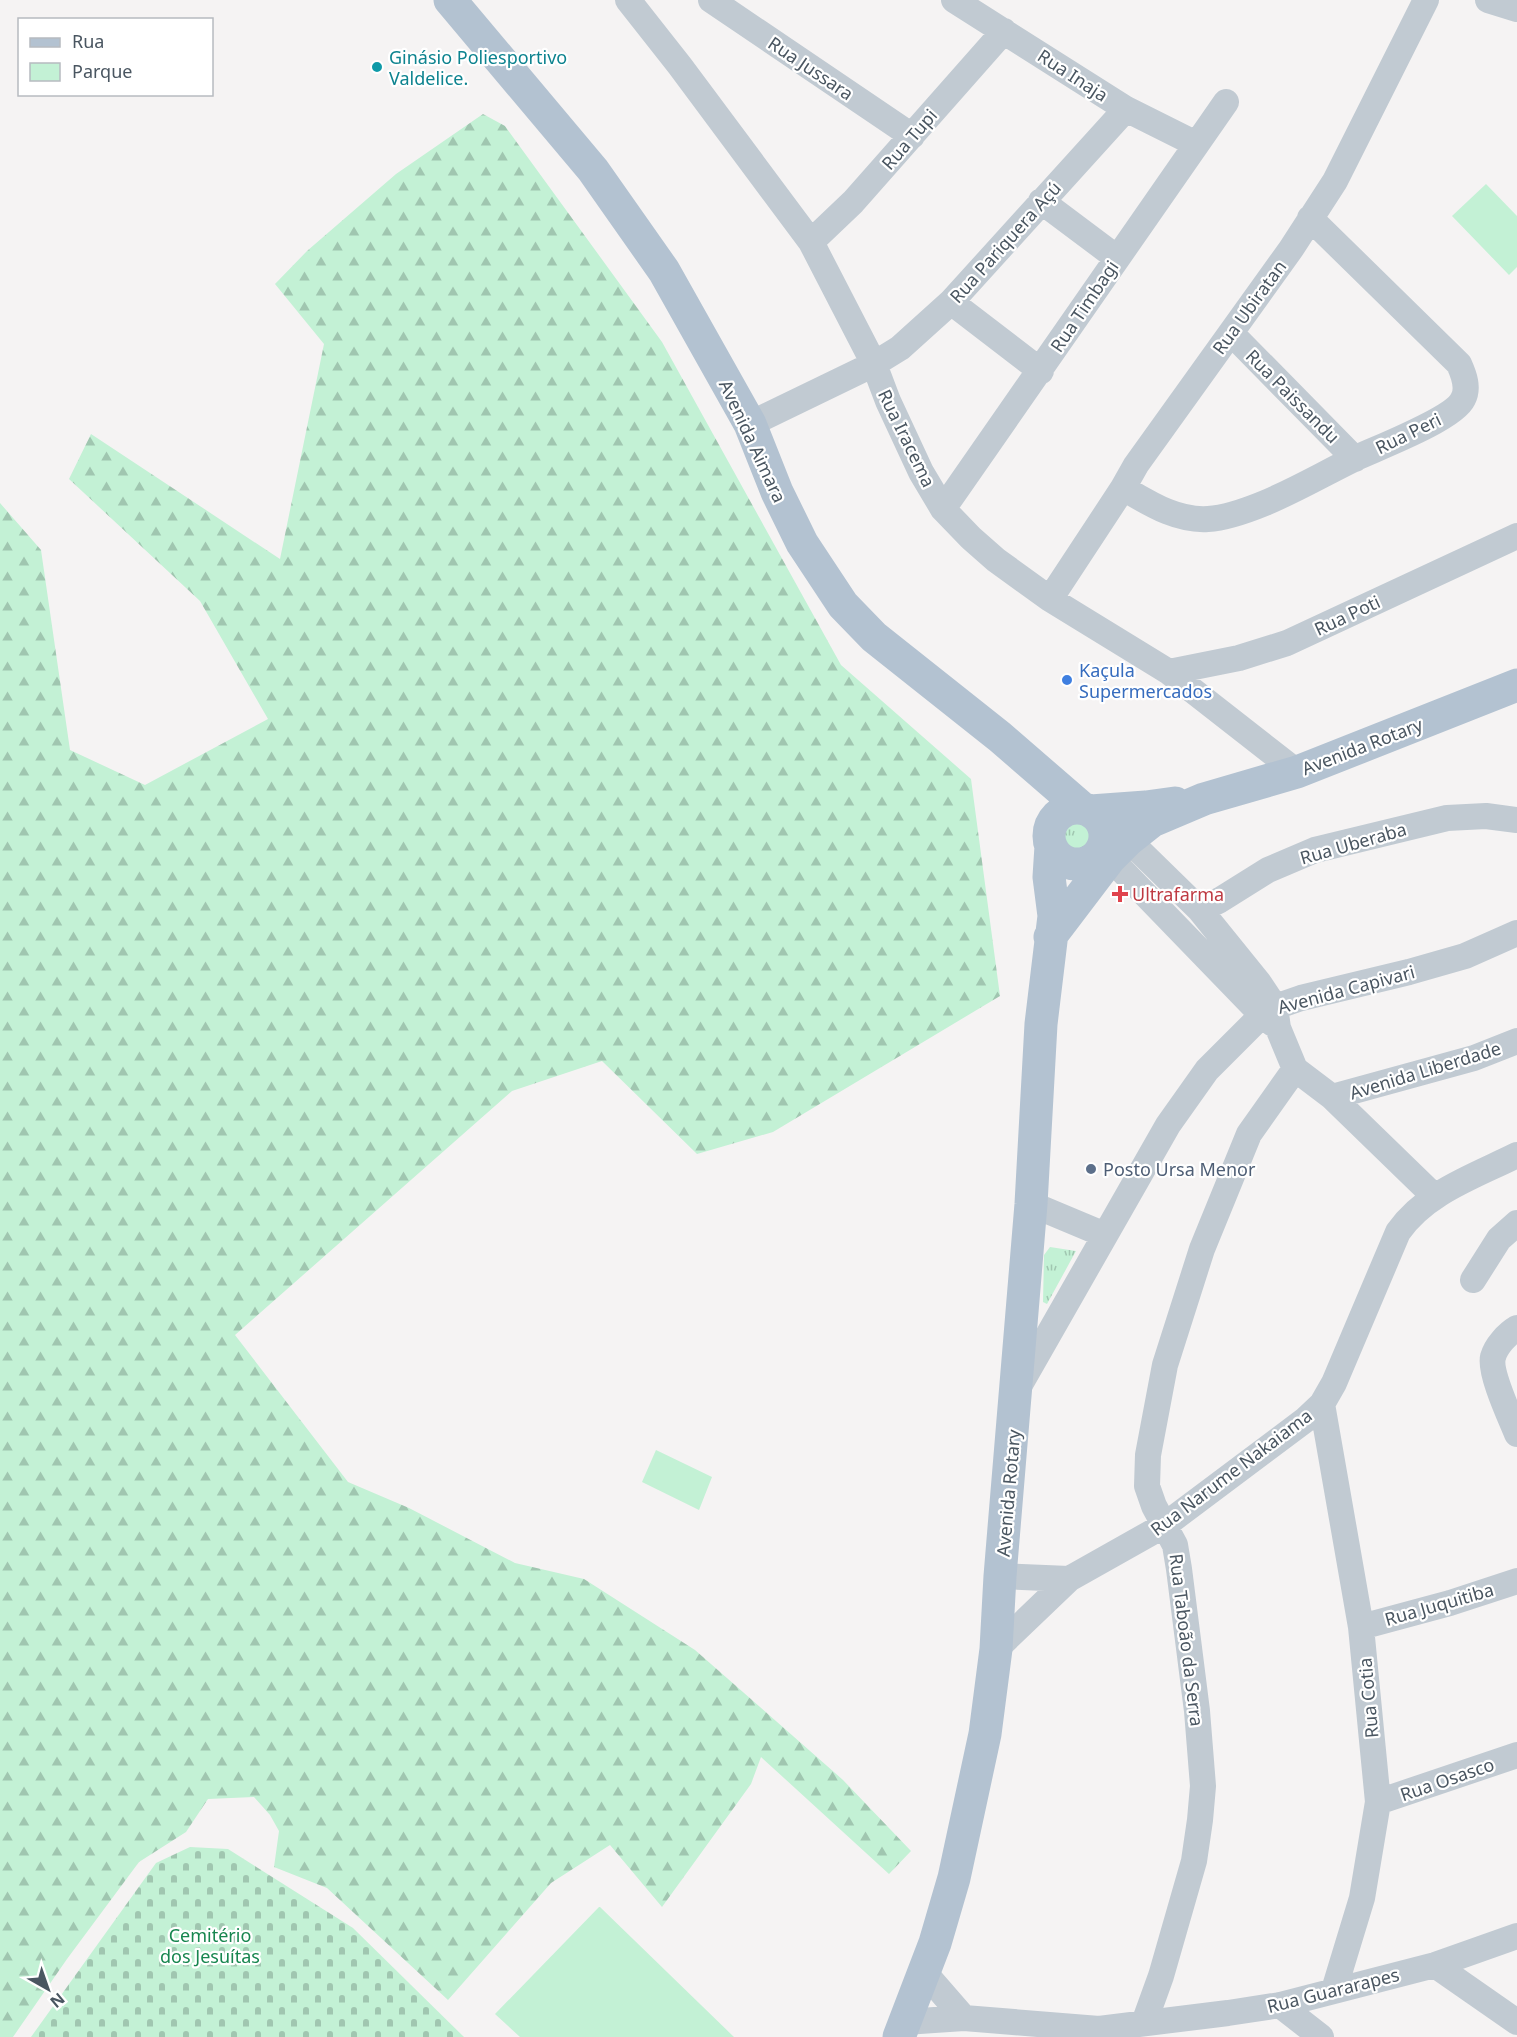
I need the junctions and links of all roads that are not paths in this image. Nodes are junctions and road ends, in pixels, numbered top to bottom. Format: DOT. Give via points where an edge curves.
graph roads {
  1 [pos="450,0"];
  2 [pos="628,0"];
  3 [pos="711,0"];
  4 [pos="954,0"];
  5 [pos="1426,0"];
  6 [pos="1488,0"];
  7 [pos="1517,9"];
  8 [pos="1004,31"];
  9 [pos="1226,102"];
  10 [pos="1126,109"];
  11 [pos="912,136"];
  12 [pos="1196,144"];
  13 [pos="1041,201"];
  14 [pos="1310,218"];
  15 [pos="811,242"];
  16 [pos="1117,258"];
  17 [pos="951,302"];
  18 [pos="1231,333"];
  19 [pos="874,364"];
  20 [pos="1041,371"];
  21 [pos="750,424"];
  22 [pos="1355,459"];
  23 [pos="1123,488"];
  24 [pos="943,509"];
  25 [pos="1517,536"];
  26 [pos="1050,599"];
  27 [pos="1169,672"];
  28 [pos="1517,685"];
  29 [pos="1019,753"];
  30 [pos="1297,772"];
  31 [pos="1204,799"];
  32 [pos="1091,813"];
  33 [pos="1517,820"];
  34 [pos="1050,840"];
  35 [pos="1119,849"];
  36 [pos="1200,910"];
  37 [pos="1517,933"];
  38 [pos="1050,937"];
  39 [pos="1272,1017"];
  40 [pos="1517,1041"];
  41 [pos="1295,1069"];
  42 [pos="1332,1097"];
  43 [pos="1517,1155"];
  44 [pos="1434,1196"];
  45 [pos="1031,1204"];
  46 [pos="1517,1223"];
  47 [pos="1105,1235"];
  48 [pos="1473,1280"];
  49 [pos="1517,1328"];
  50 [pos="1017,1391"];
  51 [pos="1322,1404"];
  52 [pos="1517,1434"];
  53 [pos="1165,1525"];
  54 [pos="1000,1576"];
  55 [pos="1070,1578"];
  56 [pos="1517,1581"];
  57 [pos="1361,1627"];
  58 [pos="996,1649"];
  59 [pos="1517,1755"];
  60 [pos="1378,1802"];
  61 [pos="1517,1936"];
  62 [pos="1435,1965"];
  63 [pos="924,1972"];
  64 [pos="1334,1990"];
  65 [pos="1280,2005"];
  66 [pos="964,2018"];
  67 [pos="1517,2022"];
  68 [pos="1144,2023"];
  69 [pos="902,2030"];
  70 [pos="1098,2033"];
  71 [pos="1321,2037"];
  1 -- 21 [label="main road, Avenida Aimara" via="593,170 664,271"];
  2 -- 15 [label="street, Rua Iracema"];
  3 -- 11 [label="street, Rua Jussara"];
  4 -- 8 [label="street, Rua Inaja"];
  5 -- 14 [label="street, Rua Ubiratan" via="1335,182"];
  6 -- 7 [label="street"];
  8 -- 10 [label="street, Rua Inaja"];
  8 -- 11 [label="street, Rua Tupi"];
  9 -- 12 [label="street, Rua Timbagi"];
  10 -- 12 [label="street, Rua Inaja"];
  10 -- 13 [label="street, Rua Pariquera Açú"];
  11 -- 15 [label="street, Rua Tupi"];
  12 -- 16 [label="street, Rua Timbagi"];
  13 -- 16 [label="street"];
  13 -- 17 [label="street, Rua Pariquera Açú"];
  14 -- 18 [label="street, Rua Ubiratan"];
  14 -- 22 [label="street, Rua Peri" via="1459,364 1465,378 1463,400 1455,409"];
  15 -- 19 [label="street, Rua Iracema"];
  16 -- 20 [label="street, Rua Timbagi"];
  17 -- 19 [label="street, Rua Pariquera Açú" via="900,348"];
  17 -- 20 [label="street"];
  18 -- 22 [label="street, Rua Paissandu"];
  18 -- 23 [label="street, Rua Ubiratan"];
  19 -- 21 [label="street, Rua Pariquera Açú"];
  19 -- 24 [label="street, Rua Iracema" via="916,462"];
  20 -- 24 [label="street, Rua Timbagi"];
  21 -- 29 [label="main road, Avenida Aimara" via="802,543 843,605 874,637"];
  22 -- 23 [label="street, Rua Peri" via="1264,504 1208,519 1168,512"];
  23 -- 26 [label="street, Rua Ubiratan"];
  24 -- 26 [label="street, Rua Iracema" via="996,561"];
  25 -- 27 [label="street, Rua Poti" via="1287,643 1239,658"];
  26 -- 27 [label="street, Rua Iracema"];
  27 -- 30 [label="street, Rua Iracema"];
  28 -- 30 [label="main road, Avenida Rotary"];
  29 -- 32 [label="main road, Avenida Aimara"];
  29 -- 34 [label="main road" via="1031,774"];
  30 -- 31 [label="main road, Avenida Rotary"];
  31 -- 32 [label="main road, Avenida Rotary"];
  31 -- 35 [label="main road, Avenida Rotary" via="1152,821"];
  32 -- 34 [label="main road" via="1072,808 1056,817"];
  32 -- 34 [label="main road" via="1105,834 1094,859 1068,863 1059,858"];
  32 -- 35 [label="street" via="1114,826"];
  33 -- 36 [label="street, Rua Uberaba" via="1486,816 1447,818 1315,850 1268,870"];
  34 -- 38 [label="main road, Avenida Rotary" via="1054,916"];
  35 -- 36 [label="street"];
  35 -- 38 [label="main road, Avenida Rotary"];
  35 -- 39 [label="street"];
  36 -- 39 [label="street" via="1259,983"];
  37 -- 39 [label="street, Avenida Capivari" via="1465,956"];
  38 -- 45 [label="main road, Avenida Rotary"];
  39 -- 41 [label="street"];
  39 -- 47 [label="street, Avenida Capivari" via="1207,1070 1168,1125"];
  40 -- 42 [label="street, Avenida Liberdade" via="1474,1058"];
  41 -- 42 [label="street"];
  41 -- 53 [label="street, Rua Taboão da Serra" via="1249,1134 1202,1249 1166,1365 1148,1455 1147,1486"];
  42 -- 44 [label="street"];
  43 -- 44 [label="street, Rua Narume Nakaiama"];
  44 -- 51 [label="street, Rua Narume Nakaiama" via="1398,1232"];
  45 -- 47 [label="street"];
  45 -- 50 [label="main road, Avenida Rotary"];
  46 -- 48 [label="street" via="1499,1239"];
  47 -- 50 [label="street, Avenida Capivari"];
  49 -- 52 [label="street" via="1492,1358 1498,1387"];
  50 -- 54 [label="main road, Avenida Rotary"];
  51 -- 53 [label="street, Rua Narume Nakaiama"];
  51 -- 57 [label="street, Rua Cotia"];
  53 -- 55 [label="street, Rua Narume Nakaiama"];
  53 -- 68 [label="street, Rua Taboão da Serra" via="1175,1545 1179,1569 1203,1786 1194,1861"];
  54 -- 55 [label="street"];
  54 -- 58 [label="main road, Avenida Rotary"];
  55 -- 58 [label="street, Rua Narume Nakaiama"];
  56 -- 57 [label="street, Rua Juquitiba"];
  57 -- 60 [label="street, Rua Cotia"];
  58 -- 63 [label="main road, Avenida Rotary" via="985,1734 967,1822"];
  59 -- 60 [label="street, Rua Osasco"];
  60 -- 64 [label="street, Rua Cotia" via="1362,1898"];
  61 -- 62 [label="street, Rua Guararapes"];
  62 -- 64 [label="street, Rua Guararapes"];
  62 -- 67 [label="street"];
  63 -- 66 [label="street"];
  63 -- 69 [label="main road, Avenida Rotary"];
  64 -- 65 [label="street, Rua Guararapes"];
  65 -- 68 [label="street, Rua Guararapes"];
  65 -- 71 [label="street"];
  66 -- 69 [label="street"];
  66 -- 70 [label="street"];
  68 -- 70 [label="street"];
}
